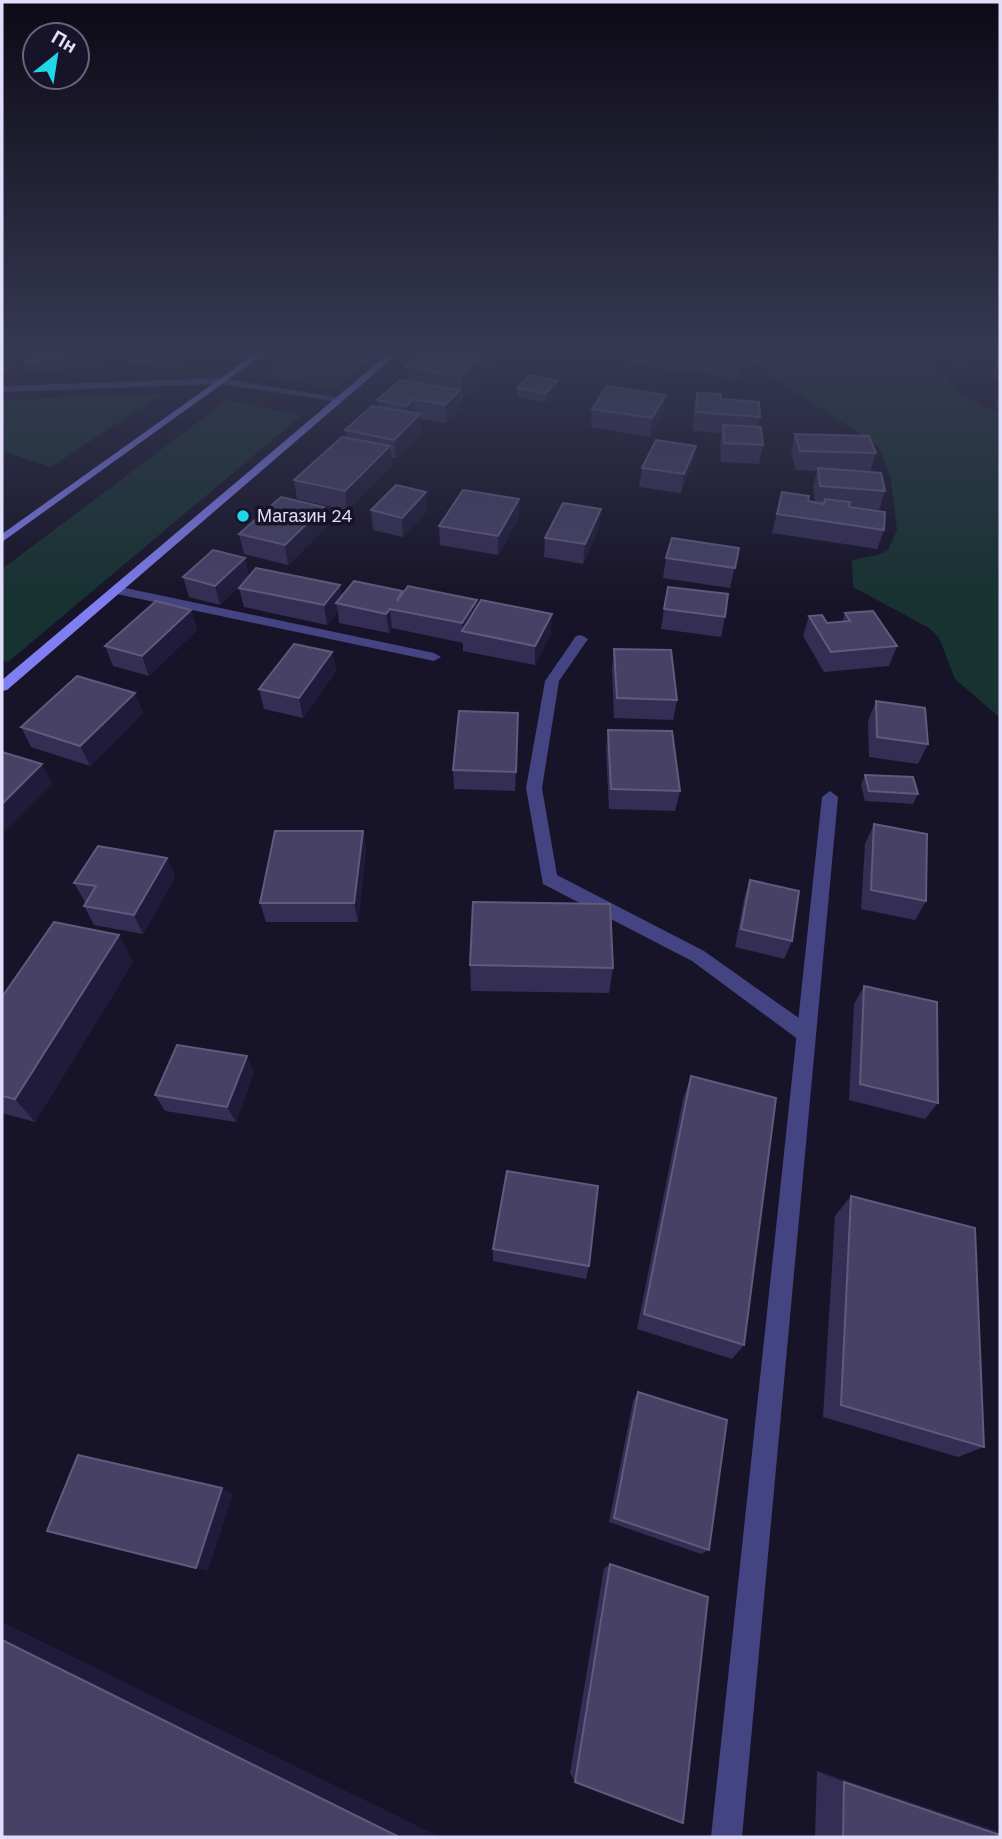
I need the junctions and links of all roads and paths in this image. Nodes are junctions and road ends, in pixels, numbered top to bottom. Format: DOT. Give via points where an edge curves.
graph roads {
  1 [pos="148,434"];
  2 [pos="299,434"];
  3 [pos="2,539"];
  4 [pos="116,590"];
  5 [pos="582,639"];
  6 [pos="434,657"];
  7 [pos="2,687"];
  8 [pos="830,797"];
  9 [pos="806,1034"];
  10 [pos="726,1837"];
  1 -- 3 [label="street"];
  2 -- 4 [label="street"];
  4 -- 6 [label="street"];
  4 -- 7 [label="street"];
  5 -- 9 [label="street" via="552,681 534,788 549,879 698,956"];
  8 -- 9 [label="street"];
  9 -- 10 [label="street"];
}
